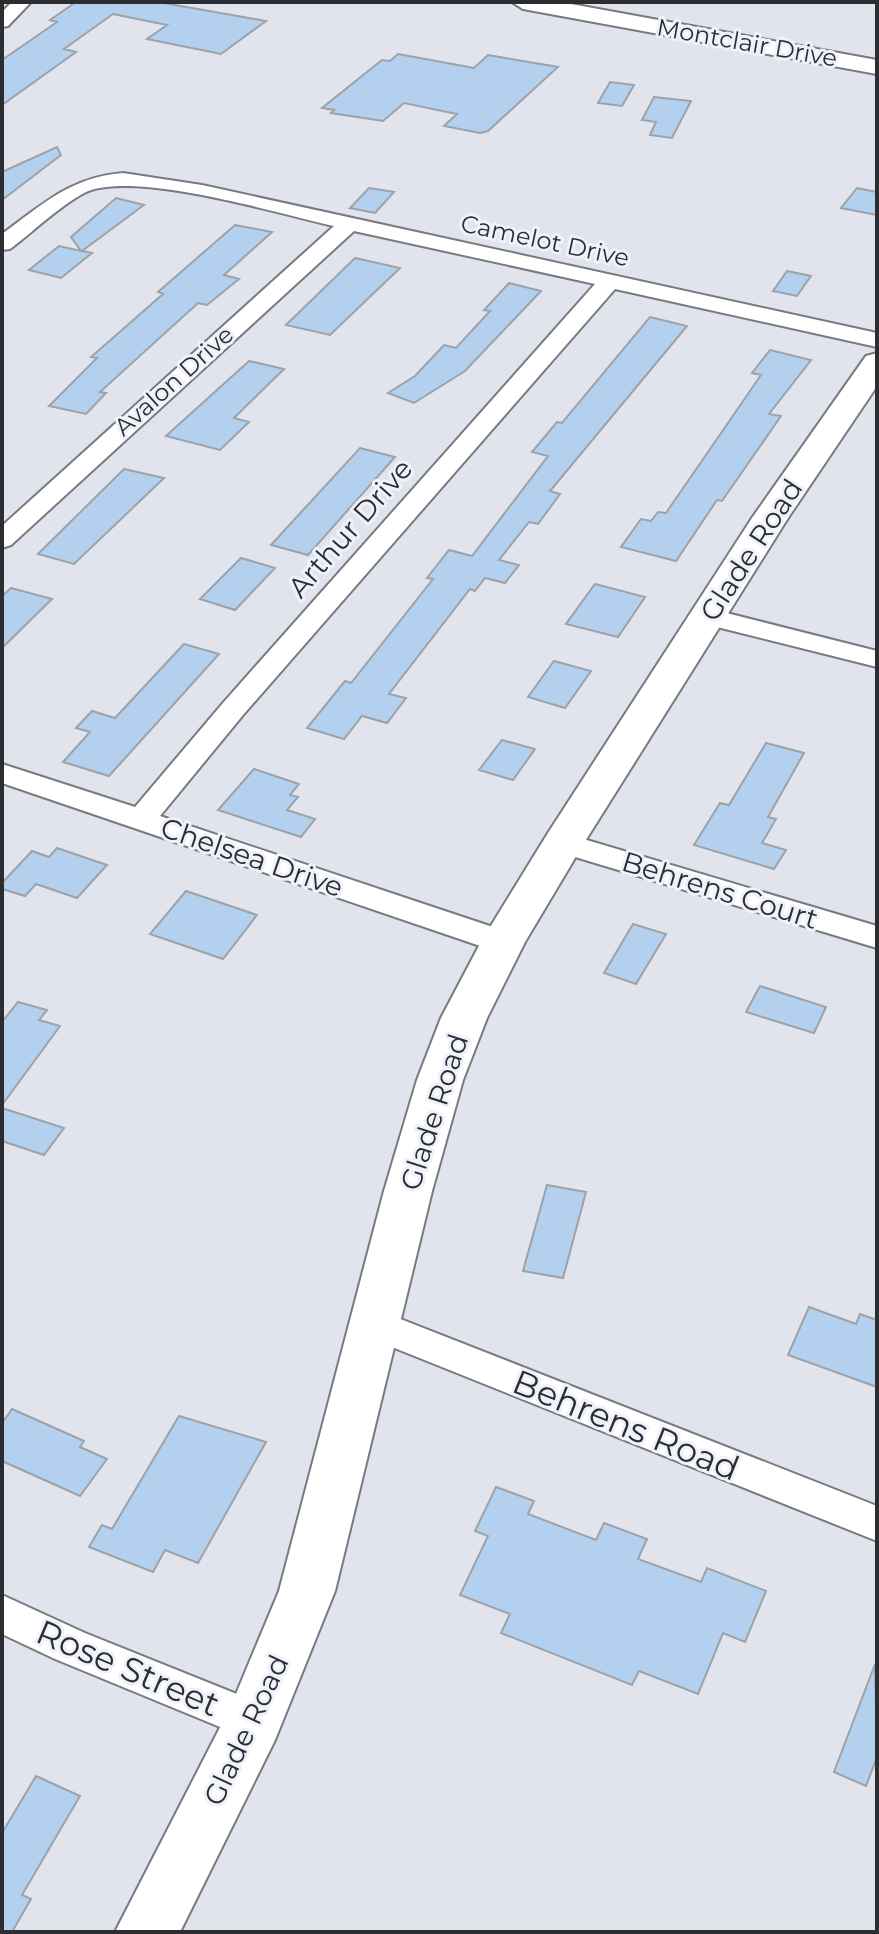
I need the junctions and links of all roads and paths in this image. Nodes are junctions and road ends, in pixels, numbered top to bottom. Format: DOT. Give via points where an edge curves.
graph roads {
  1 [pos="22,2"];
  2 [pos="523,2"];
  3 [pos="2,22"];
  4 [pos="877,67"];
  5 [pos="349,224"];
  6 [pos="2,244"];
  7 [pos="609,282"];
  8 [pos="877,340"];
  9 [pos="877,363"];
  10 [pos="2,540"];
  11 [pos="707,616"];
  12 [pos="877,659"];
  13 [pos="2,773"];
  14 [pos="141,819"];
  15 [pos="563,843"];
  16 [pos="877,937"];
  17 [pos="503,942"];
  18 [pos="375,1324"];
  19 [pos="877,1524"];
  20 [pos="2,1614"];
  21 [pos="254,1721"];
  22 [pos="147,1932"];
  1 -- 3 [label="street"];
  2 -- 4 [label="street, Montclair Drive"];
  5 -- 6 [label="street, Camelot Drive" via="128,179 89,184"];
  5 -- 7 [label="street, Camelot Drive"];
  5 -- 10 [label="street, Avalon Drive"];
  7 -- 8 [label="street, Camelot Drive"];
  7 -- 14 [label="street, Arthur Drive"];
  9 -- 11 [label="main road, Glade Road"];
  11 -- 12 [label="street"];
  11 -- 15 [label="main road, Glade Road"];
  13 -- 14 [label="street, Chelsea Drive"];
  14 -- 17 [label="street, Chelsea Drive"];
  15 -- 16 [label="street, Behrens Court"];
  15 -- 17 [label="main road, Glade Road"];
  17 -- 18 [label="main road, Glade Road" via="440,1080"];
  18 -- 19 [label="street, Behrens Road"];
  18 -- 21 [label="main road, Glade Road" via="307,1591"];
  20 -- 21 [label="street, Rose Street"];
  21 -- 22 [label="main road, Glade Road"];
}
